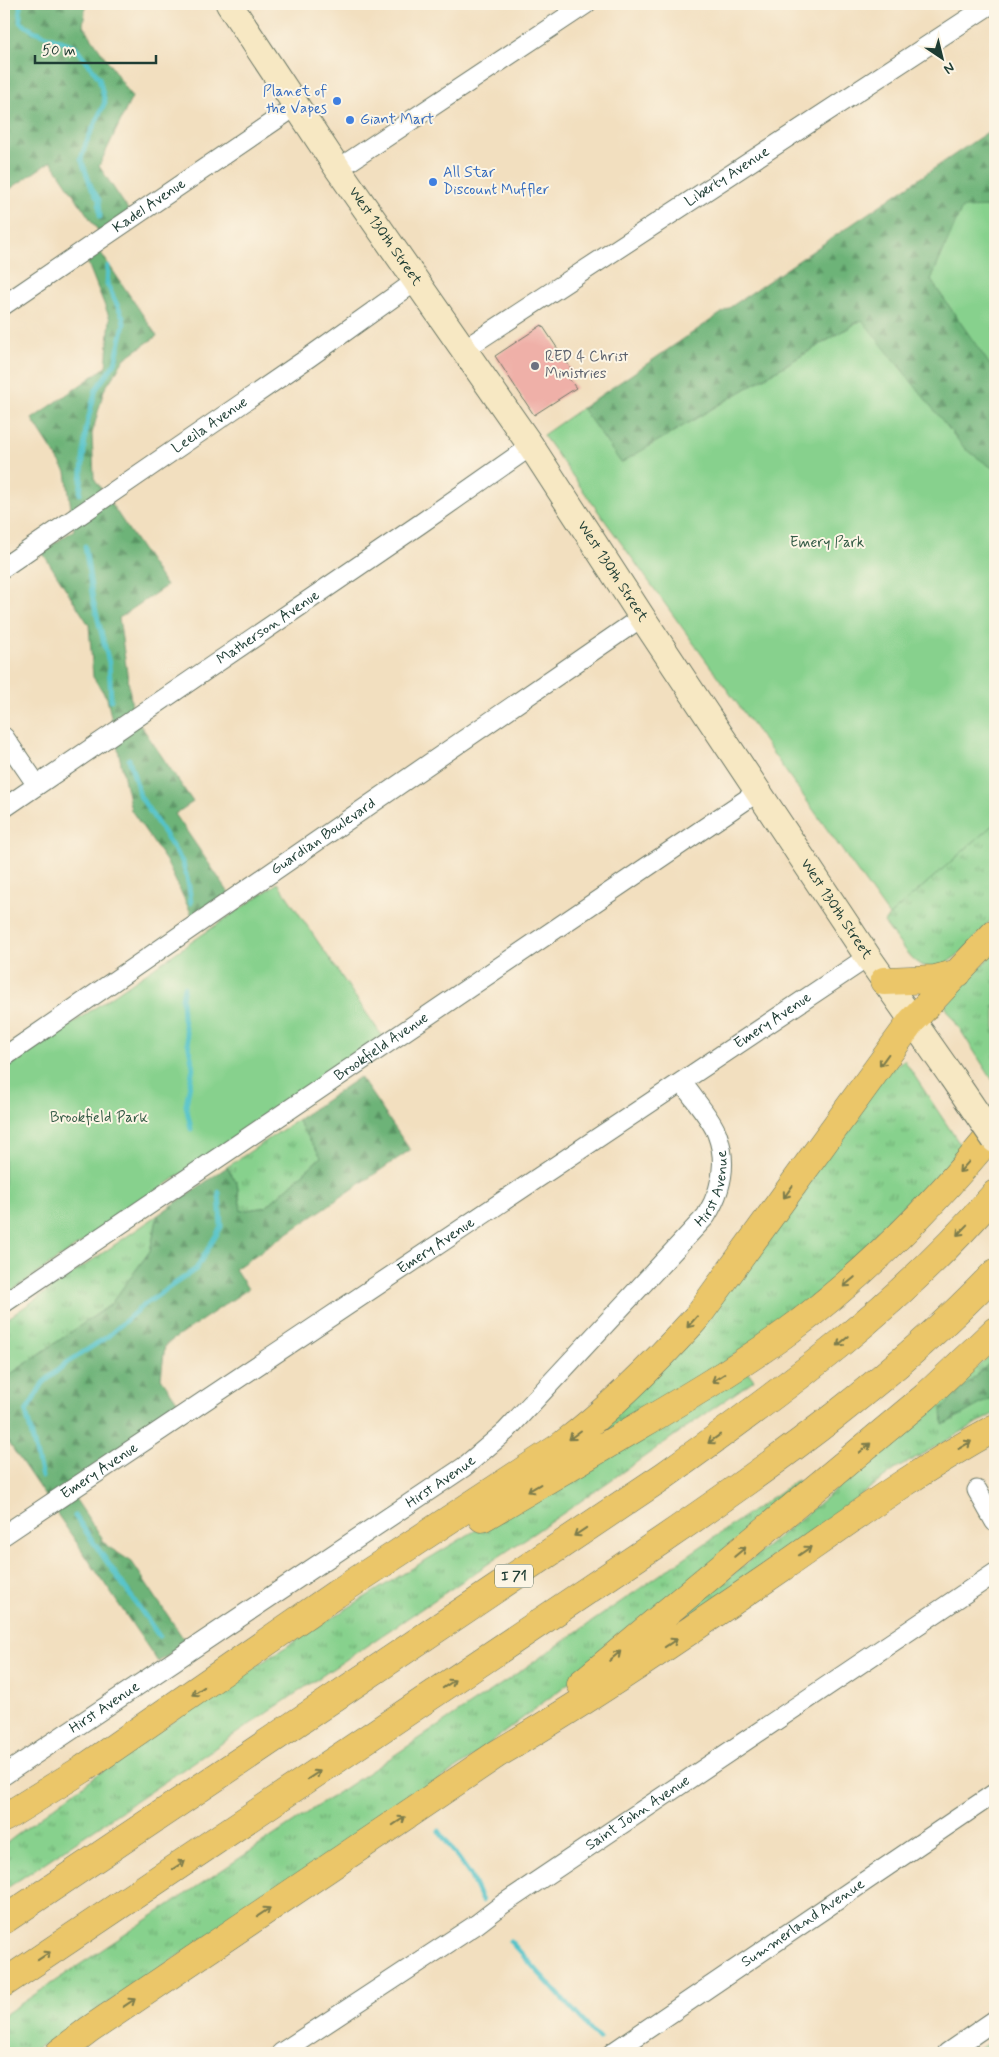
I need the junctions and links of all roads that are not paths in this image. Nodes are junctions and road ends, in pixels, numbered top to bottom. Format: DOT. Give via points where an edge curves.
graph roads {
  1 [pos="229,4"];
  2 [pos="586,4"];
  3 [pos="991,4"];
  4 [pos="296,106"];
  5 [pos="338,169"];
  6 [pos="416,281"];
  7 [pos="4,305"];
  8 [pos="464,350"];
  9 [pos="531,446"];
  10 [pos="4,567"];
  11 [pos="642,617"];
  12 [pos="4,736"];
  13 [pos="37,785"];
  14 [pos="759,791"];
  15 [pos="4,808"];
  16 [pos="995,933"];
  17 [pos="868,957"];
  18 [pos="958,974"];
  19 [pos="884,980"];
  20 [pos="912,1021"];
  21 [pos="4,1057"];
  22 [pos="682,1082"];
  23 [pos="995,1130"];
  24 [pos="995,1140"];
  25 [pos="995,1194"];
  26 [pos="995,1273"];
  27 [pos="4,1303"];
  28 [pos="995,1331"];
  29 [pos="995,1428"];
  30 [pos="977,1490"];
  31 [pos="995,1522"];
  32 [pos="4,1534"];
  33 [pos="995,1574"];
  34 [pos="238,1663"];
  35 [pos="497,1754"];
  36 [pos="83,1769"];
  37 [pos="4,1775"];
  38 [pos="995,1793"];
  39 [pos="4,1818"];
  40 [pos="4,1831"];
  41 [pos="4,1920"];
  42 [pos="4,1983"];
  43 [pos="995,2020"];
  44 [pos="89,2030"];
  45 [pos="46,2053"];
  46 [pos="59,2053"];
  47 [pos="281,2053"];
  48 [pos="612,2053"];
  49 [pos="947,2053"];
  1 -- 4 [label="main road, West 130th Street"];
  2 -- 5 [label="street"];
  3 -- 8 [label="street, Liberty Avenue"];
  4 -- 5 [label="main road, West 130th Street"];
  4 -- 7 [label="street, Kadel Avenue"];
  5 -- 6 [label="main road, West 130th Street"];
  6 -- 8 [label="main road, West 130th Street"];
  6 -- 10 [label="street, Leeila Avenue"];
  8 -- 9 [label="main road, West 130th Street"];
  9 -- 11 [label="main road, West 130th Street"];
  9 -- 13 [label="street, Matherson Avenue"];
  11 -- 14 [label="main road, West 130th Street"];
  11 -- 21 [label="street, Guardian Boulevard"];
  12 -- 13 [label="street"];
  13 -- 15 [label="street, Matherson Avenue"];
  14 -- 17 [label="main road, West 130th Street"];
  14 -- 27 [label="street, Brookfield Avenue"];
  16 -- 18 [label="highway"];
  17 -- 19 [label="main road, West 130th Street"];
  17 -- 22 [label="street, Emery Avenue"];
  18 -- 19 [label="highway" via="935,979"];
  18 -- 20 [label="highway"];
  19 -- 20 [label="main road, West 130th Street"];
  20 -- 24 [label="main road, West 130th Street, bridge"];
  20 -- 34 [label="highway, one-way" via="697,1317 626,1392 560,1446"];
  22 -- 32 [label="street, Emery Avenue"];
  22 -- 37 [label="street, Hirst Avenue" via="717,1132 723,1175 716,1200 706,1216 506,1431 464,1467"];
  23 -- 34 [label="highway, one-way" via="940,1194 888,1247 784,1334 697,1391"];
  25 -- 41 [label="highway, I 71, one-way" via="902,1290 816,1364 750,1414"];
  42 -- 26 [label="highway, one-way" via="771,1464 910,1354"];
  35 -- 28 [label="highway, one-way" via="925,1397"];
  35 -- 29 [label="highway, one-way" via="731,1603 902,1484"];
  30 -- 31 [label="street"];
  33 -- 47 [label="street, Saint John Avenue"];
  34 -- 36 [label="highway, one-way"];
  44 -- 35 [label="highway, one-way"];
  36 -- 39 [label="highway"];
  36 -- 40 [label="highway"];
  38 -- 48 [label="street, Summerland Avenue"];
  43 -- 49 [label="street"];
  44 -- 45 [label="highway"];
  44 -- 46 [label="highway"];
}
